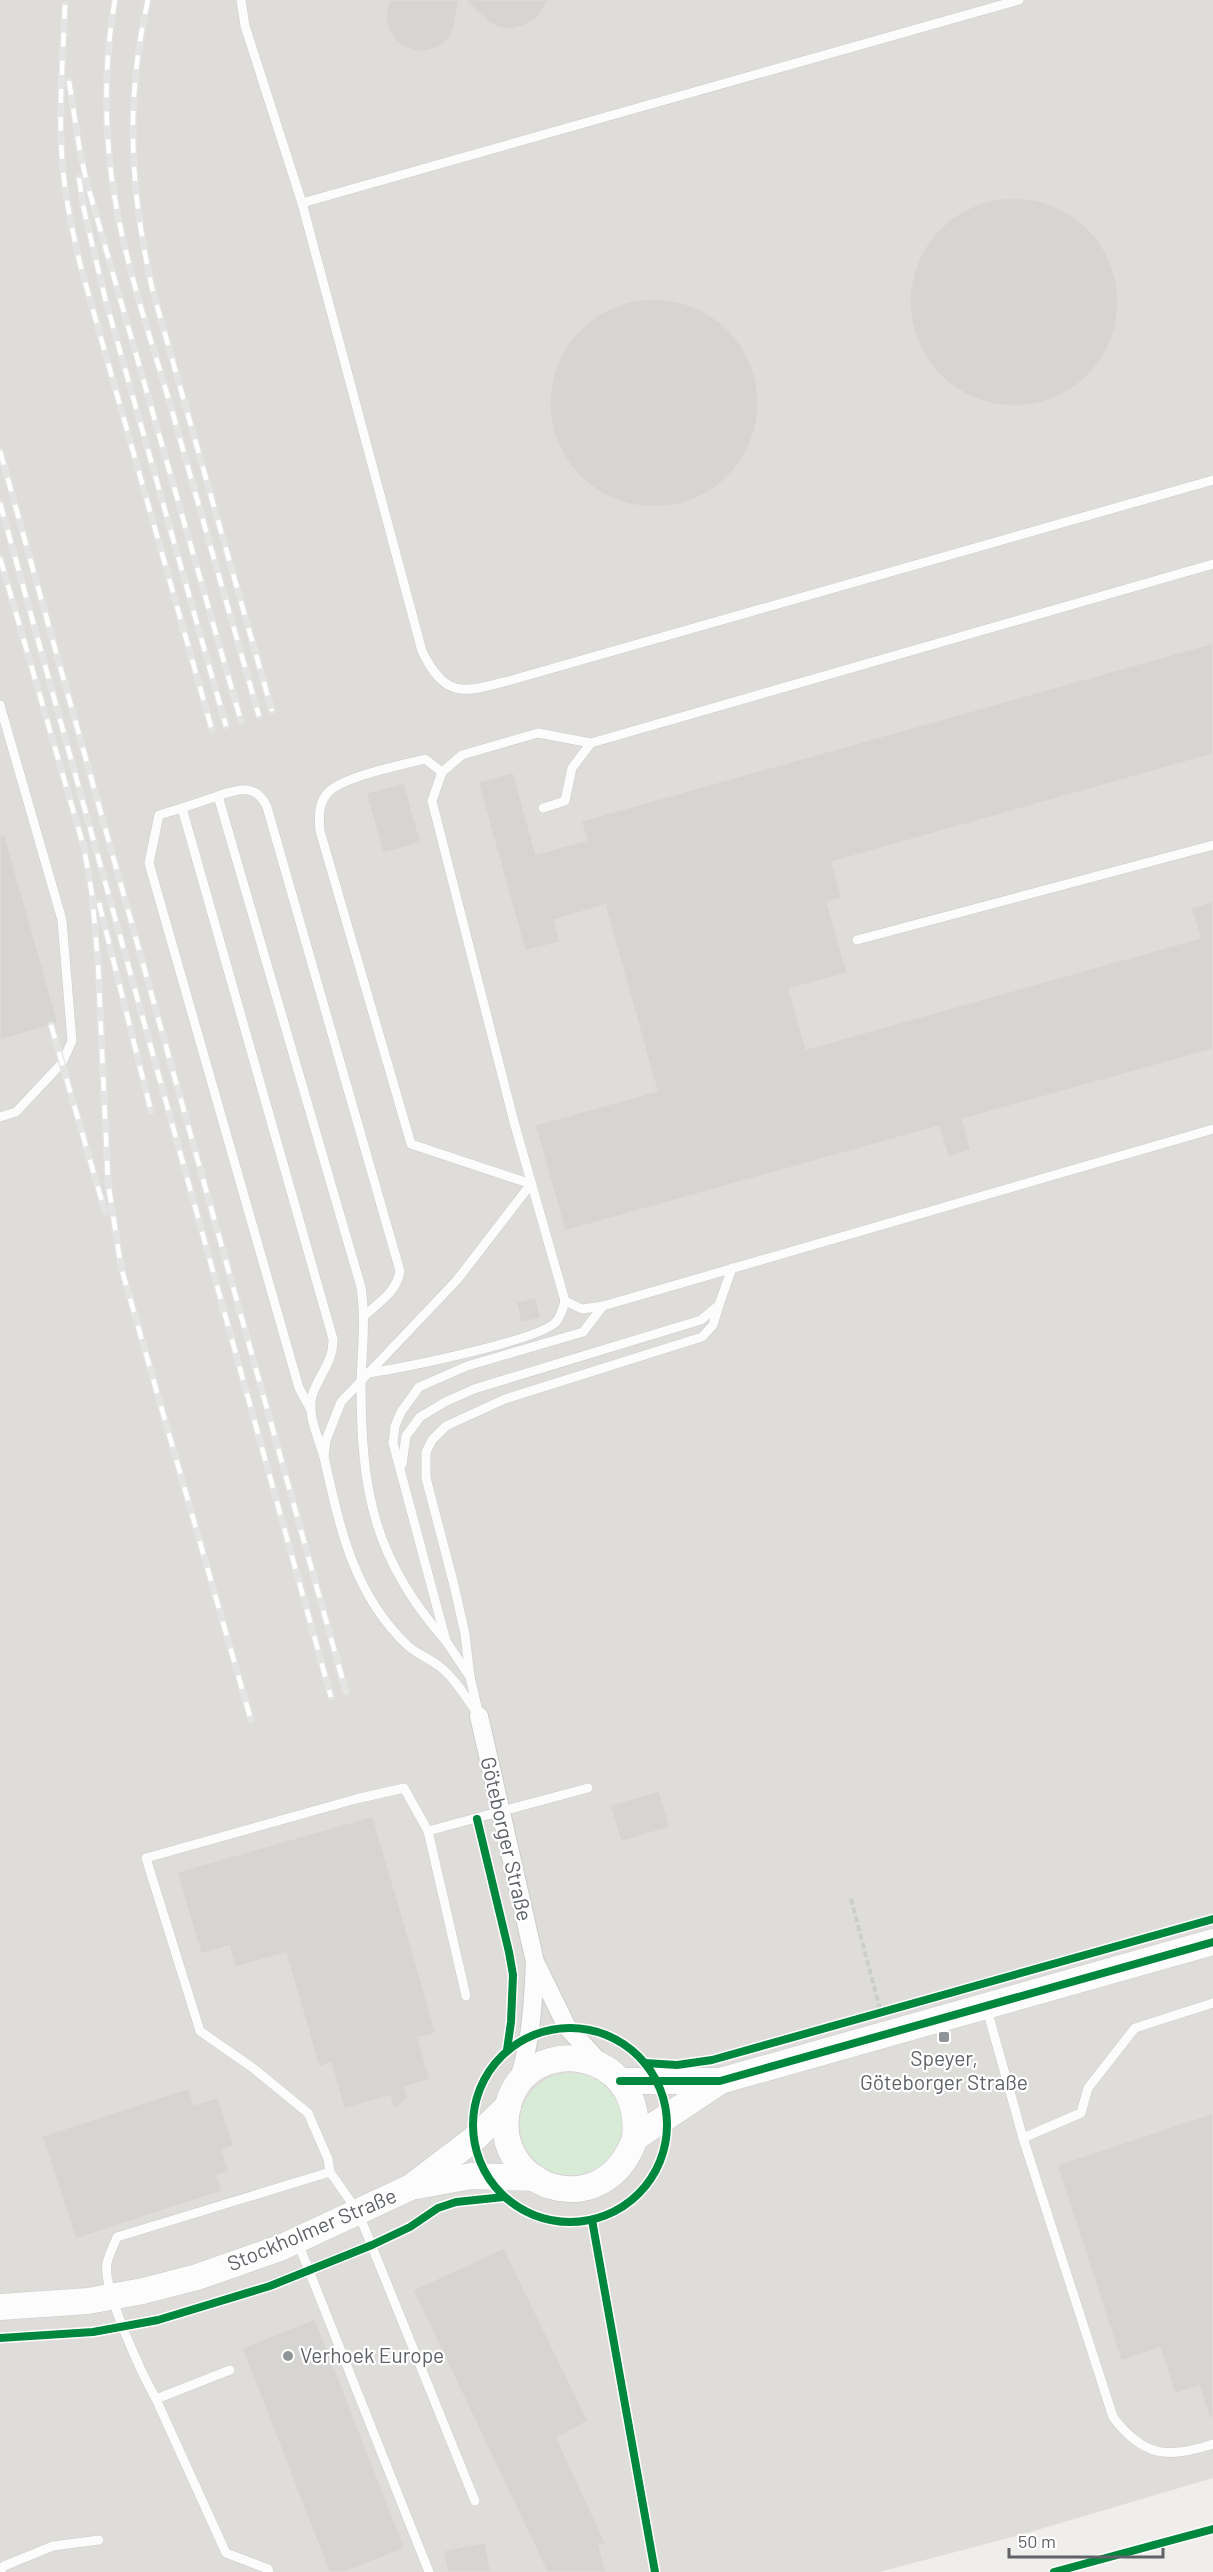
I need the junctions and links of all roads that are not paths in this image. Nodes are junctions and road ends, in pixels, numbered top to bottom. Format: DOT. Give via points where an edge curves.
graph roads {
  1 [pos="242,0"];
  2 [pos="1018,0"];
  3 [pos="302,203"];
  4 [pos="1213,480"];
  5 [pos="1213,564"];
  6 [pos="0,705"];
  7 [pos="591,744"];
  8 [pos="442,772"];
  9 [pos="218,796"];
  10 [pos="182,808"];
  11 [pos="543,808"];
  12 [pos="1213,845"];
  13 [pos="856,940"];
  14 [pos="0,1117"];
  15 [pos="1213,1129"];
  16 [pos="531,1184"];
  17 [pos="732,1268"];
  18 [pos="565,1301"];
  19 [pos="719,1305"];
  20 [pos="603,1306"];
  21 [pos="365,1315"];
  22 [pos="364,1376"];
  23 [pos="311,1410"];
  24 [pos="324,1457"];
  25 [pos="402,1475"];
  26 [pos="446,1641"];
  27 [pos="470,1677"];
  28 [pos="479,1716"];
  29 [pos="588,1788"];
  30 [pos="501,1812"];
  31 [pos="428,1831"];
  32 [pos="1213,1942"];
  33 [pos="535,1962"];
  34 [pos="466,1996"];
  35 [pos="1213,2003"];
  36 [pos="986,2006"];
  37 [pos="611,2074"];
  38 [pos="720,2081"];
  39 [pos="512,2098"];
  40 [pos="635,2138"];
  41 [pos="1023,2138"];
  42 [pos="330,2172"];
  43 [pos="535,2178"];
  44 [pos="411,2187"];
  45 [pos="358,2212"];
  46 [pos="297,2240"];
  47 [pos="112,2296"];
  48 [pos="0,2307"];
  49 [pos="230,2370"];
  50 [pos="156,2399"];
  51 [pos="1213,2444"];
  52 [pos="475,2501"];
  53 [pos="99,2540"];
  54 [pos="0,2571"];
  55 [pos="269,2572"];
  56 [pos="429,2572"];
  1 -- 3 [label="lane" via="245,26"];
  2 -- 3 [label="lane"];
  3 -- 4 [label="lane" via="422,651 440,681 450,687 474,690 515,679"];
  5 -- 7 [label="lane"];
  6 -- 14 [label="lane" via="62,920 72,1041 62,1063 16,1112"];
  7 -- 8 [label="lane" via="538,733 462,755"];
  7 -- 11 [label="lane" via="572,768 566,801"];
  8 -- 16 [label="lane" via="432,801"];
  8 -- 16 [label="lane" via="425,759 337,783 319,811 320,831 411,1144"];
  9 -- 10 [label="lane"];
  9 -- 21 [label="lane" via="361,1287"];
  9 -- 21 [label="lane" via="234,790 252,790 267,807 400,1271 394,1289"];
  10 -- 23 [label="lane" via="333,1339 334,1351 311,1397"];
  10 -- 23 [label="lane" via="159,815 149,863 299,1388"];
  12 -- 13 [label="lane"];
  15 -- 17 [label="lane"];
  16 -- 18 [label="lane"];
  16 -- 22 [label="lane" via="456,1280"];
  17 -- 19 [label="lane"];
  17 -- 20 [label="lane"];
  18 -- 20 [label="lane" via="582,1309"];
  18 -- 22 [label="lane" via="555,1323 541,1330 484,1348"];
  19 -- 25 [label="lane" via="701,1320 675,1330 474,1389 445,1402 420,1417 406,1436"];
  19 -- 27 [label="lane" via="713,1325 702,1337 505,1399 446,1426 432,1440 426,1452 426,1478 465,1634"];
  20 -- 25 [label="lane" via="583,1332 467,1366 419,1387 395,1426 393,1443"];
  21 -- 22 [label="lane"];
  22 -- 24 [label="lane" via="341,1402 326,1440"];
  22 -- 26 [label="lane" via="362,1444 377,1526 393,1566"];
  23 -- 24 [label="lane"];
  24 -- 28 [label="lane" via="351,1561 369,1600 410,1648 452,1678"];
  25 -- 26 [label="lane"];
  26 -- 27 [label="lane"];
  27 -- 28 [label="lane"];
  28 -- 30 [label="street, Göteborger Straße"];
  29 -- 30 [label="lane"];
  30 -- 31 [label="lane"];
  30 -- 33 [label="street, Göteborger Straße"];
  31 -- 34 [label="lane"];
  31 -- 42 [label="lane" via="404,1788 146,1858 200,2031 308,2113"];
  32 -- 36 [label="street, Stockholmer Straße"];
  33 -- 37 [label="street, Göteborger Straße" via="567,2027"];
  33 -- 39 [label="street, Göteborger Straße" via="525,2063"];
  35 -- 41 [label="lane" via="1135,2028 1089,2088 1081,2113"];
  36 -- 38 [label="street, Stockholmer Straße"];
  36 -- 41 [label="lane"];
  37 -- 38 [label="street, Stockholmer Straße"];
  37 -- 39 [label="street, Stockholmer Straße" via="587,2060 554,2060 526,2076"];
  37 -- 40 [label="street, Stockholmer Straße" via="627,2090 634,2106"];
  38 -- 40 [label="street, Stockholmer Straße"];
  39 -- 43 [label="street, Stockholmer Straße" via="506,2127 510,2147"];
  39 -- 44 [label="street, Stockholmer Straße" via="474,2139"];
  40 -- 43 [label="street, Stockholmer Straße" via="621,2166 596,2185 564,2189"];
  41 -- 51 [label="lane" via="1113,2417 1127,2436 1155,2451 1187,2453"];
  42 -- 45 [label="lane"];
  42 -- 47 [label="lane" via="117,2237 106,2265"];
  43 -- 44 [label="street, Stockholmer Straße" via="471,2176"];
  44 -- 45 [label="street, Stockholmer Straße"];
  45 -- 46 [label="street, Stockholmer Straße"];
  45 -- 52 [label="lane"];
  46 -- 47 [label="street, Stockholmer Straße" via="196,2277"];
  46 -- 56 [label="lane"];
  47 -- 48 [label="street, Stockholmer Straße"];
  47 -- 50 [label="lane"];
  49 -- 50 [label="lane"];
  50 -- 55 [label="lane" via="226,2553"];
  53 -- 54 [label="lane" via="53,2546"];
}
